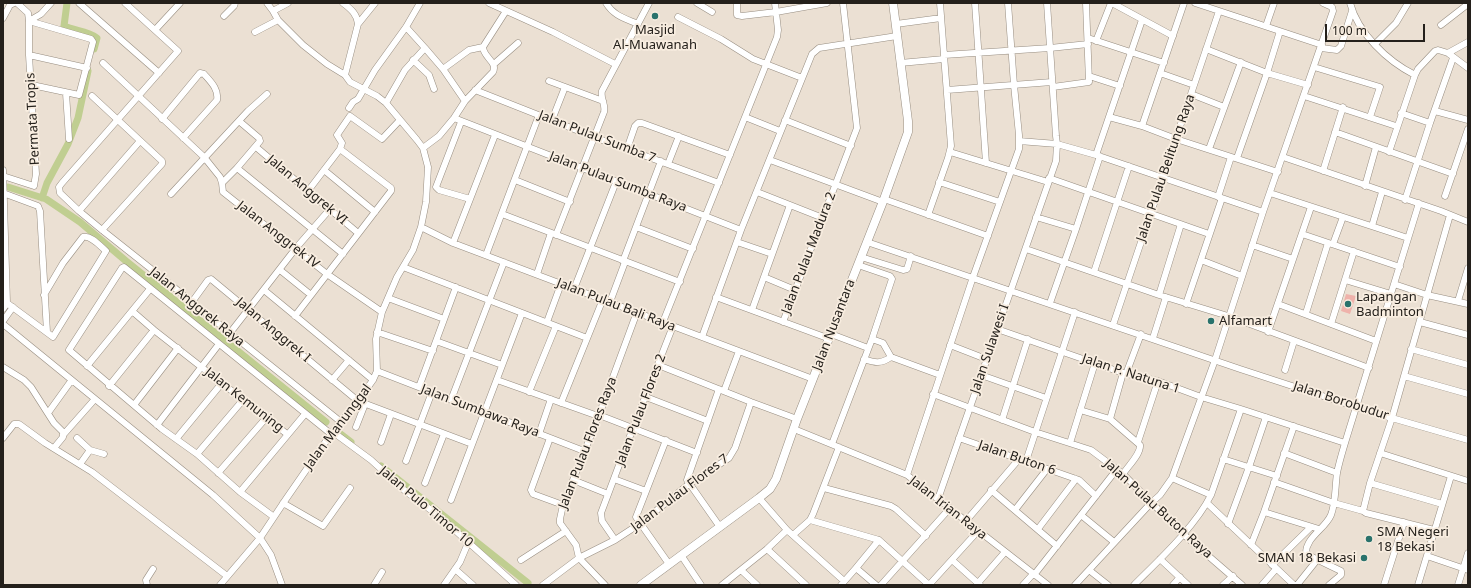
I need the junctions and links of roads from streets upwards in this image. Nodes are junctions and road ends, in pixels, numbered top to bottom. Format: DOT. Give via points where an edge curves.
graph roads {
  1 [pos="15,3"];
  2 [pos="51,3"];
  3 [pos="79,3"];
  4 [pos="125,3"];
  5 [pos="180,3"];
  6 [pos="235,3"];
  7 [pos="267,3"];
  8 [pos="288,3"];
  9 [pos="343,3"];
  10 [pos="375,3"];
  11 [pos="420,3"];
  12 [pos="489,3"];
  13 [pos="606,3"];
  14 [pos="649,3"];
  15 [pos="697,3"];
  16 [pos="738,3"];
  17 [pos="775,3"];
  18 [pos="827,3"];
  19 [pos="843,3"];
  20 [pos="893,3"];
  21 [pos="940,3"];
  22 [pos="975,3"];
  23 [pos="1008,3"];
  24 [pos="1047,3"];
  25 [pos="1086,3"];
  26 [pos="1112,3"];
  27 [pos="1184,3"];
  28 [pos="1195,3"];
  29 [pos="1274,3"];
  30 [pos="1323,3"];
  31 [pos="1408,3"];
  32 [pos="1466,4"];
  33 [pos="810,5"];
  34 [pos="1351,6"];
  35 [pos="273,11"];
  36 [pos="506,11"];
  37 [pos="1219,11"];
  38 [pos="712,12"];
  39 [pos="776,12"];
  40 [pos="224,16"];
  41 [pos="3,18"];
  42 [pos="678,18"];
  43 [pos="941,18"];
  44 [pos="278,20"];
  45 [pos="1142,20"];
  46 [pos="29,21"];
  47 [pos="358,24"];
  48 [pos="638,24"];
  49 [pos="896,24"];
  50 [pos="1441,24"];
  51 [pos="1266,26"];
  52 [pos="406,28"];
  53 [pos="155,30"];
  54 [pos="1280,31"];
  55 [pos="255,32"];
  56 [pos="897,36"];
  57 [pos="1173,36"];
  58 [pos="1088,41"];
  59 [pos="1096,41"];
  60 [pos="1468,42"];
  61 [pos="518,43"];
  62 [pos="848,44"];
  63 [pos="1375,44"];
  64 [pos="1321,46"];
  65 [pos="483,47"];
  66 [pos="425,48"];
  67 [pos="1050,48"];
  68 [pos="1206,49"];
  69 [pos="1012,50"];
  70 [pos="1131,51"];
  71 [pos="978,53"];
  72 [pos="29,55"];
  73 [pos="1451,56"];
  74 [pos="944,57"];
  75 [pos="413,60"];
  76 [pos="1240,62"];
  77 [pos="103,63"];
  78 [pos="900,63"];
  79 [pos="1164,63"];
  80 [pos="494,64"];
  81 [pos="615,64"];
  82 [pos="766,65"];
  83 [pos="1314,67"];
  84 [pos="87,68"];
  85 [pos="1468,68"];
  86 [pos="443,69"];
  87 [pos="159,73"];
  88 [pos="1160,73"];
  89 [pos="1267,73"];
  90 [pos="1415,74"];
  91 [pos="345,75"];
  92 [pos="802,78"];
  93 [pos="1089,79"];
  94 [pos="549,80"];
  95 [pos="1052,84"];
  96 [pos="32,85"];
  97 [pos="1014,85"];
  98 [pos="1194,85"];
  99 [pos="1308,85"];
  100 [pos="1120,86"];
  101 [pos="565,87"];
  102 [pos="981,87"];
  103 [pos="362,89"];
  104 [pos="434,89"];
  105 [pos="475,90"];
  106 [pos="947,90"];
  107 [pos="66,93"];
  108 [pos="268,94"];
  109 [pos="1191,94"];
  110 [pos="92,96"];
  111 [pos="137,96"];
  112 [pos="1304,96"];
  113 [pos="465,101"];
  114 [pos="603,101"];
  115 [pos="386,103"];
  116 [pos="1224,107"];
  117 [pos="1343,107"];
  118 [pos="349,108"];
  119 [pos="1435,111"];
  120 [pos="1401,113"];
  121 [pos="539,115"];
  122 [pos="745,117"];
  123 [pos="1109,117"];
  124 [pos="1370,117"];
  125 [pos="454,118"];
  126 [pos="117,119"];
  127 [pos="162,119"];
  128 [pos="400,120"];
  129 [pos="552,120"];
  130 [pos="785,120"];
  131 [pos="1468,120"];
  132 [pos="239,121"];
  133 [pos="461,122"];
  134 [pos="1430,123"];
  135 [pos="1142,126"];
  136 [pos="1396,126"];
  137 [pos="1468,129"];
  138 [pos="780,131"];
  139 [pos="1335,132"];
  140 [pos="495,135"];
  141 [pos="679,136"];
  142 [pos="594,137"];
  143 [pos="183,138"];
  144 [pos="70,139"];
  145 [pos="1176,139"];
  146 [pos="140,141"];
  147 [pos="1019,141"];
  148 [pos="1057,144"];
  149 [pos="851,146"];
  150 [pos="256,147"];
  151 [pos="423,148"];
  152 [pos="528,148"];
  153 [pos="1376,148"];
  154 [pos="340,149"];
  155 [pos="627,149"];
  156 [pos="1209,149"];
  157 [pos="950,152"];
  158 [pos="1389,152"];
  159 [pos="730,155"];
  160 [pos="1098,155"];
  161 [pos="204,157"];
  162 [pos="1283,157"];
  163 [pos="1234,158"];
  164 [pos="770,160"];
  165 [pos="661,162"];
  166 [pos="1417,162"];
  167 [pos="986,163"];
  168 [pos="668,164"];
  169 [pos="1129,166"];
  170 [pos="237,168"];
  171 [pos="582,169"];
  172 [pos="324,170"];
  173 [pos="1011,171"];
  174 [pos="1324,171"];
  175 [pos="1278,172"];
  176 [pos="1453,174"];
  177 [pos="3,176"];
  178 [pos="1162,177"];
  179 [pos="515,180"];
  180 [pos="1048,180"];
  181 [pos="616,182"];
  182 [pos="939,182"];
  183 [pos="222,183"];
  184 [pos="719,183"];
  185 [pos="836,185"];
  186 [pos="1365,186"];
  187 [pos="308,191"];
  188 [pos="1088,191"];
  189 [pos="4,192"];
  190 [pos="757,192"];
  191 [pos="1382,192"];
  192 [pos="1270,193"];
  193 [pos="171,194"];
  194 [pos="649,194"];
  195 [pos="1445,196"];
  196 [pos="1220,197"];
  197 [pos="470,199"];
  198 [pos="1406,200"];
  199 [pos="883,201"];
  200 [pos="570,202"];
  201 [pos="1000,202"];
  202 [pos="1118,202"];
  203 [pos="1419,203"];
  204 [pos="790,205"];
  205 [pos="1312,207"];
  206 [pos="330,209"];
  207 [pos="79,211"];
  208 [pos="375,212"];
  209 [pos="1263,212"];
  210 [pos="1150,213"];
  211 [pos="502,214"];
  212 [pos="928,215"];
  213 [pos="1450,215"];
  214 [pos="706,216"];
  215 [pos="1036,217"];
  216 [pos="1343,217"];
  217 [pos="823,218"];
  218 [pos="1468,222"];
  219 [pos="1181,224"];
  220 [pos="1372,226"];
  221 [pos="421,227"];
  222 [pos="636,227"];
  223 [pos="312,228"];
  224 [pos="1076,229"];
  225 [pos="102,230"];
  226 [pos="741,230"];
  227 [pos="358,233"];
  228 [pos="554,234"];
  229 [pos="1209,234"];
  230 [pos="1302,234"];
  231 [pos="988,236"];
  232 [pos="1408,238"];
  233 [pos="737,242"];
  234 [pos="867,242"];
  235 [pos="453,243"];
  236 [pos="1331,244"];
  237 [pos="1252,245"];
  238 [pos="296,248"];
  239 [pos="590,248"];
  240 [pos="693,249"];
  241 [pos="1026,249"];
  242 [pos="1354,251"];
  243 [pos="343,254"];
  244 [pos="772,254"];
  245 [pos="486,255"];
  246 [pos="911,256"];
  247 [pos="1293,259"];
  248 [pos="1200,260"];
  249 [pos="624,261"];
  250 [pos="860,261"];
  251 [pos="504,262"];
  252 [pos="1064,262"];
  253 [pos="1400,266"];
  254 [pos="403,268"];
  255 [pos="1468,268"];
  256 [pos="280,270"];
  257 [pos="1094,272"];
  258 [pos="327,274"];
  259 [pos="537,274"];
  260 [pos="1242,276"];
  261 [pos="764,277"];
  262 [pos="973,277"];
  263 [pos="1345,280"];
  264 [pos="680,282"];
  265 [pos="1126,283"];
  266 [pos="561,284"];
  267 [pos="1394,284"];
  268 [pos="5,286"];
  269 [pos="456,287"];
  270 [pos="150,289"];
  271 [pos="574,289"];
  272 [pos="264,290"];
  273 [pos="795,290"];
  274 [pos="1010,291"];
  275 [pos="44,294"];
  276 [pos="1391,294"];
  277 [pos="311,295"];
  278 [pos="1158,295"];
  279 [pos="1428,295"];
  280 [pos="716,297"];
  281 [pos="1166,297"];
  282 [pos="388,298"];
  283 [pos="603,299"];
  284 [pos="490,300"];
  285 [pos="1458,301"];
  286 [pos="192,302"];
  287 [pos="610,302"];
  288 [pos="1050,303"];
  289 [pos="1186,304"];
  290 [pos="1278,304"];
  291 [pos="1468,304"];
  292 [pos="10,305"];
  293 [pos="3,309"];
  294 [pos="248,310"];
  295 [pos="752,310"];
  296 [pos="132,311"];
  297 [pos="382,312"];
  298 [pos="637,312"];
  299 [pos="1075,312"];
  300 [pos="522,313"];
  301 [pos="1306,313"];
  302 [pos="295,316"];
  303 [pos="1228,316"];
  304 [pos="444,319"];
  305 [pos="3,322"];
  306 [pos="547,322"];
  307 [pos="663,322"];
  308 [pos="783,322"];
  309 [pos="1420,322"];
  310 [pos="1331,324"];
  311 [pos="1113,325"];
  312 [pos="556,326"];
  313 [pos="673,326"];
  314 [pos="997,329"];
  315 [pos="154,330"];
  316 [pos="47,332"];
  317 [pos="378,332"];
  318 [pos="1268,332"];
  319 [pos="230,334"];
  320 [pos="1141,334"];
  321 [pos="1468,335"];
  322 [pos="702,337"];
  323 [pos="830,337"];
  324 [pos="587,338"];
  325 [pos="1153,338"];
  326 [pos="872,339"];
  327 [pos="1028,340"];
  328 [pos="436,341"];
  329 [pos="1294,341"];
  330 [pos="1376,341"];
  331 [pos="218,344"];
  332 [pos="950,345"];
  333 [pos="178,348"];
  334 [pos="868,348"];
  335 [pos="1411,349"];
  336 [pos="433,350"];
  337 [pos="739,351"];
  338 [pos="1061,351"];
  339 [pos="469,354"];
  340 [pos="891,357"];
  341 [pos="864,359"];
  342 [pos="986,359"];
  343 [pos="349,360"];
  344 [pos="1215,360"];
  345 [pos="1094,363"];
  346 [pos="658,365"];
  347 [pos="1468,365"];
  348 [pos="86,366"];
  349 [pos="201,366"];
  350 [pos="502,366"];
  351 [pos="3,367"];
  352 [pos="1369,368"];
  353 [pos="1285,370"];
  354 [pos="377,371"];
  355 [pos="1125,373"];
  356 [pos="940,374"];
  357 [pos="981,375"];
  358 [pos="1404,376"];
  359 [pos="813,379"];
  360 [pos="332,380"];
  361 [pos="373,380"];
  362 [pos="497,380"];
  363 [pos="72,381"];
  364 [pos="1158,381"];
  365 [pos="222,383"];
  366 [pos="109,386"];
  367 [pos="1013,386"];
  368 [pos="419,387"];
  369 [pos="722,390"];
  370 [pos="432,392"];
  371 [pos="529,392"];
  372 [pos="933,394"];
  373 [pos="1468,394"];
  374 [pos="646,397"];
  375 [pos="1201,397"];
  376 [pos="1046,398"];
  377 [pos="95,400"];
  378 [pos="243,400"];
  379 [pos="451,400"];
  380 [pos="551,400"];
  381 [pos="358,401"];
  382 [pos="752,402"];
  383 [pos="561,403"];
  384 [pos="365,404"];
  385 [pos="134,405"];
  386 [pos="1357,407"];
  387 [pos="969,408"];
  388 [pos="1240,409"];
  389 [pos="1080,410"];
  390 [pos="48,413"];
  391 [pos="484,413"];
  392 [pos="304,414"];
  393 [pos="391,414"];
  394 [pos="599,416"];
  395 [pos="1266,417"];
  396 [pos="266,418"];
  397 [pos="1110,418"];
  398 [pos="1392,418"];
  399 [pos="798,419"];
  400 [pos="708,420"];
  401 [pos="1002,420"];
  402 [pos="420,424"];
  403 [pos="157,425"];
  404 [pos="1294,426"];
  405 [pos="356,427"];
  406 [pos="633,428"];
  407 [pos="335,429"];
  408 [pos="794,429"];
  409 [pos="1035,432"];
  410 [pos="64,434"];
  411 [pos="287,434"];
  412 [pos="444,434"];
  413 [pos="539,434"];
  414 [pos="3,438"];
  415 [pos="77,438"];
  416 [pos="550,438"];
  417 [pos="959,438"];
  418 [pos="176,439"];
  419 [pos="666,440"];
  420 [pos="1468,440"];
  421 [pos="381,442"];
  422 [pos="1138,442"];
  423 [pos="1070,443"];
  424 [pos="1345,443"];
  425 [pos="472,444"];
  426 [pos="836,446"];
  427 [pos="54,448"];
  428 [pos="90,450"];
  429 [pos="584,451"];
  430 [pos="697,453"];
  431 [pos="1284,453"];
  432 [pos="1380,453"];
  433 [pos="104,454"];
  434 [pos="197,454"];
  435 [pos="1019,459"];
  436 [pos="1223,459"];
  437 [pos="406,461"];
  438 [pos="1026,461"];
  439 [pos="80,464"];
  440 [pos="1249,467"];
  441 [pos="1047,469"];
  442 [pos="1117,469"];
  443 [pos="218,473"];
  444 [pos="1337,473"];
  445 [pos="1123,474"];
  446 [pos="907,475"];
  447 [pos="1451,476"];
  448 [pos="1172,478"];
  449 [pos="614,479"];
  450 [pos="1076,479"];
  451 [pos="1276,479"];
  452 [pos="573,480"];
  453 [pos="1468,481"];
  454 [pos="425,483"];
  455 [pos="1370,483"];
  456 [pos="689,484"];
  457 [pos="350,488"];
  458 [pos="824,488"];
  459 [pos="991,490"];
  460 [pos="646,491"];
  461 [pos="240,492"];
  462 [pos="608,494"];
  463 [pos="1211,495"];
  464 [pos="1096,496"];
  465 [pos="759,498"];
  466 [pos="938,499"];
  467 [pos="451,500"];
  468 [pos="283,503"];
  469 [pos="1151,503"];
  470 [pos="1207,503"];
  471 [pos="1334,503"];
  472 [pos="1442,504"];
  473 [pos="563,505"];
  474 [pos="950,508"];
  475 [pos="1015,510"];
  476 [pos="1363,510"];
  477 [pos="1264,512"];
  478 [pos="1081,516"];
  479 [pos="274,517"];
  480 [pos="810,520"];
  481 [pos="966,521"];
  482 [pos="1404,522"];
  483 [pos="641,523"];
  484 [pos="1228,524"];
  485 [pos="720,527"];
  486 [pos="1311,527"];
  487 [pos="1038,529"];
  488 [pos="1320,529"];
  489 [pos="787,530"];
  490 [pos="1434,530"];
  491 [pos="566,531"];
  492 [pos="978,531"];
  493 [pos="1183,534"];
  494 [pos="793,535"];
  495 [pos="926,536"];
  496 [pos="260,538"];
  497 [pos="615,540"];
  498 [pos="879,540"];
  499 [pos="1114,542"];
  500 [pos="468,543"];
  501 [pos="1057,546"];
  502 [pos="1251,546"];
  503 [pos="767,549"];
  504 [pos="1005,552"];
  505 [pos="1468,553"];
  506 [pos="681,555"];
  507 [pos="1427,556"];
  508 [pos="579,558"];
  509 [pos="1160,559"];
  510 [pos="521,560"];
  511 [pos="952,560"];
  512 [pos="1317,560"];
  513 [pos="903,562"];
  514 [pos="669,564"];
  515 [pos="1274,567"];
  516 [pos="856,568"];
  517 [pos="153,569"];
  518 [pos="455,569"];
  519 [pos="1466,569"];
  520 [pos="742,570"];
  521 [pos="1089,570"];
  522 [pos="382,572"];
  523 [pos="1034,574"];
  524 [pos="227,576"];
  525 [pos="1232,576"];
  526 [pos="1180,577"];
  527 [pos="842,583"];
  528 [pos="979,584"];
  529 [pos="147,585"];
  530 [pos="220,585"];
  531 [pos="282,585"];
  532 [pos="374,585"];
  533 [pos="444,585"];
  534 [pos="473,585"];
  535 [pos="516,585"];
  536 [pos="543,585"];
  537 [pos="605,585"];
  538 [pos="641,585"];
  539 [pos="701,585"];
  540 [pos="722,585"];
  541 [pos="757,585"];
  542 [pos="806,585"];
  543 [pos="876,585"];
  544 [pos="881,585"];
  545 [pos="1023,585"];
  546 [pos="1048,585"];
  547 [pos="1075,585"];
  548 [pos="1108,585"];
  549 [pos="1134,585"];
  550 [pos="1173,585"];
  551 [pos="1188,585"];
  552 [pos="1223,585"];
  553 [pos="1242,585"];
  554 [pos="1262,585"];
  555 [pos="1295,585"];
  556 [pos="1328,585"];
  557 [pos="1384,585"];
  558 [pos="1418,585"];
  559 [pos="1458,585"];
  1 -- 41 [label="street" via="10,5"];
  1 -- 46 [label="street" via="28,14"];
  2 -- 46 [label="street" via="41,14"];
  3 -- 87 [label="street"];
  4 -- 53 [label="street"];
  5 -- 53 [label="street"];
  6 -- 40 [label="street"];
  7 -- 35 [label="street"];
  8 -- 35 [label="street"];
  9 -- 47 [label="street" via="354,12"];
  10 -- 47 [label="street"];
  11 -- 52 [label="street"];
  12 -- 36 [label="street"];
  13 -- 48 [label="street" via="617,15"];
  14 -- 48 [label="street"];
  15 -- 38 [label="street"];
  16 -- 39 [label="street" via="739,16"];
  17 -- 39 [label="street"];
  18 -- 33 [label="street"];
  19 -- 62 [label="street, Jalan Pulau Madura 2"];
  20 -- 49 [label="street, Jalan Nusantara"];
  21 -- 43 [label="street"];
  22 -- 71 [label="street"];
  23 -- 69 [label="street"];
  24 -- 67 [label="street, Jalan Sulawesi I"];
  25 -- 58 [label="street"];
  26 -- 45 [label="street"];
  26 -- 59 [label="street"];
  27 -- 57 [label="street"];
  28 -- 37 [label="street"];
  29 -- 51 [label="street"];
  30 -- 64 [label="street" via="1333,9"];
  31 -- 63 [label="street" via="1396,23"];
  32 -- 50 [label="street"];
  33 -- 39 [label="street"];
  34 -- 63 [label="street" via="1364,32"];
  34 -- 64 [label="street" via="1338,49"];
  35 -- 44 [label="street"];
  36 -- 65 [label="street"];
  36 -- 81 [label="street"];
  37 -- 51 [label="street"];
  37 -- 68 [label="street, Jalan Pulau Belitung Raya"];
  39 -- 82 [label="street" via="777,37"];
  42 -- 82 [label="street" via="721,38 745,55"];
  43 -- 49 [label="street"];
  43 -- 74 [label="street"];
  44 -- 55 [label="street"];
  44 -- 91 [label="street" via="312,53"];
  45 -- 57 [label="street"];
  45 -- 70 [label="street"];
  46 -- 72 [label="street, Permata Tropis"];
  46 -- 84 [label="street" via="92,40"];
  47 -- 91 [label="street"];
  48 -- 81 [label="street"];
  49 -- 56 [label="street, Jalan Nusantara"];
  51 -- 54 [label="street"];
  52 -- 66 [label="street"];
  52 -- 103 [label="street"];
  53 -- 87 [label="street" via="178,51"];
  54 -- 64 [label="street"];
  54 -- 89 [label="street"];
  56 -- 62 [label="street"];
  56 -- 78 [label="street, Jalan Nusantara"];
  57 -- 79 [label="street"];
  58 -- 59 [label="street"];
  58 -- 67 [label="street"];
  58 -- 93 [label="street"];
  59 -- 70 [label="street"];
  60 -- 73 [label="street"];
  61 -- 80 [label="street"];
  62 -- 92 [label="street" via="816,50"];
  62 -- 149 [label="street, Jalan Pulau Madura 2" via="857,128"];
  63 -- 90 [label="street" via="1396,64"];
  64 -- 83 [label="street"];
  65 -- 80 [label="street" via="484,53"];
  65 -- 86 [label="street" via="469,50"];
  66 -- 75 [label="street"];
  66 -- 86 [label="street"];
  67 -- 69 [label="street"];
  67 -- 95 [label="street, Jalan Sulawesi I"];
  68 -- 76 [label="street"];
  68 -- 98 [label="street, Jalan Pulau Belitung Raya"];
  69 -- 71 [label="street"];
  69 -- 97 [label="street"];
  70 -- 79 [label="street"];
  70 -- 100 [label="street"];
  71 -- 74 [label="street"];
  71 -- 102 [label="street"];
  72 -- 84 [label="street"];
  72 -- 96 [label="street, Permata Tropis"];
  73 -- 85 [label="street"];
  73 -- 90 [label="street" via="1435,51"];
  73 -- 119 [label="street"];
  74 -- 78 [label="street"];
  74 -- 106 [label="street"];
  75 -- 104 [label="street" via="429,75"];
  75 -- 115 [label="street" via="404,70"];
  76 -- 89 [label="street"];
  76 -- 116 [label="street"];
  77 -- 111 [label="street"];
  78 -- 199 [label="street, Jalan Nusantara" via="908,132"];
  79 -- 88 [label="street"];
  80 -- 105 [label="street" via="493,72"];
  81 -- 114 [label="street" via="602,91"];
  82 -- 92 [label="street"];
  82 -- 122 [label="street"];
  83 -- 99 [label="street"];
  83 -- 124 [label="street" via="1380,87"];
  84 -- 107 [label="street" via="79,95"];
  86 -- 113 [label="street"];
  87 -- 111 [label="street"];
  88 -- 98 [label="street"];
  88 -- 135 [label="street"];
  89 -- 99 [label="street"];
  89 -- 163 [label="street"];
  90 -- 120 [label="street"];
  91 -- 103 [label="street" via="350,82"];
  92 -- 130 [label="street"];
  93 -- 95 [label="street"];
  93 -- 100 [label="street"];
  94 -- 101 [label="street"];
  95 -- 97 [label="street"];
  95 -- 148 [label="street, Jalan Sulawesi I"];
  96 -- 107 [label="street"];
  96 -- 177 [label="street, Permata Tropis" via="36,174 34,186"];
  97 -- 102 [label="street"];
  97 -- 147 [label="street"];
  98 -- 109 [label="street, Jalan Pulau Belitung Raya"];
  99 -- 112 [label="street"];
  100 -- 123 [label="street"];
  101 -- 114 [label="street"];
  101 -- 129 [label="street"];
  102 -- 106 [label="street"];
  102 -- 167 [label="street"];
  103 -- 115 [label="street"];
  103 -- 118 [label="street" via="358,99"];
  105 -- 113 [label="street"];
  105 -- 121 [label="street, Jalan Pulau Sumba 7"];
  106 -- 157 [label="street"];
  107 -- 144 [label="street"];
  108 -- 132 [label="street"];
  109 -- 116 [label="street"];
  109 -- 145 [label="street, Jalan Pulau Belitung Raya"];
  110 -- 126 [label="street"];
  111 -- 126 [label="street"];
  111 -- 127 [label="street"];
  112 -- 117 [label="street"];
  112 -- 162 [label="street"];
  113 -- 125 [label="street"];
  114 -- 142 [label="street" via="605,108"];
  115 -- 128 [label="street"];
  116 -- 156 [label="street"];
  117 -- 124 [label="street"];
  117 -- 139 [label="street"];
  119 -- 131 [label="street"];
  119 -- 134 [label="street"];
  120 -- 134 [label="street"];
  120 -- 136 [label="street"];
  121 -- 129 [label="street, Jalan Pulau Sumba 7"];
  121 -- 152 [label="street"];
  122 -- 138 [label="street"];
  122 -- 159 [label="street"];
  123 -- 135 [label="street"];
  123 -- 160 [label="street"];
  124 -- 136 [label="street"];
  125 -- 133 [label="street, Jalan Pulau Sumba Raya"];
  125 -- 151 [label="street" via="439,136"];
  126 -- 146 [label="street"];
  126 -- 207 [label="street, Jalan Anggrek Raya" via="59,187 60,193"];
  127 -- 143 [label="street"];
  127 -- 143 [label="street" via="202,73 213,84 218,97"];
  128 -- 151 [label="street"];
  128 -- 154 [label="street" via="382,139 350,116 337,135 342,143"];
  129 -- 142 [label="street, Jalan Pulau Sumba 7"];
  130 -- 138 [label="street"];
  130 -- 149 [label="street"];
  132 -- 150 [label="street" via="260,139"];
  132 -- 161 [label="street"];
  133 -- 140 [label="street, Jalan Pulau Sumba Raya"];
  133 -- 197 [label="street" via="436,187"];
  134 -- 166 [label="street"];
  135 -- 145 [label="street"];
  136 -- 158 [label="street"];
  137 -- 176 [label="street"];
  138 -- 164 [label="street"];
  139 -- 153 [label="street"];
  139 -- 174 [label="street"];
  140 -- 152 [label="street, Jalan Pulau Sumba Raya"];
  140 -- 197 [label="street"];
  141 -- 155 [label="street" via="646,123 638,123"];
  141 -- 159 [label="street"];
  141 -- 168 [label="street"];
  142 -- 155 [label="street, Jalan Pulau Sumba 7"];
  142 -- 171 [label="street"];
  143 -- 161 [label="street"];
  145 -- 156 [label="street"];
  145 -- 178 [label="street, Jalan Pulau Belitung Raya"];
  146 -- 207 [label="street"];
  146 -- 225 [label="street" via="162,160 162,164"];
  147 -- 148 [label="street"];
  147 -- 173 [label="street" via="1019,149"];
  148 -- 160 [label="street"];
  148 -- 180 [label="street, Jalan Sulawesi I" via="1056,161"];
  149 -- 185 [label="street, Jalan Pulau Madura 2"];
  150 -- 170 [label="street"];
  150 -- 187 [label="street, Jalan Anggrek VI"];
  151 -- 221 [label="street, Jalan Manunggal" via="428,179"];
  152 -- 171 [label="street, Jalan Pulau Sumba Raya"];
  152 -- 179 [label="street"];
  153 -- 158 [label="street"];
  153 -- 186 [label="street"];
  154 -- 172 [label="street"];
  154 -- 208 [label="street" via="392,189"];
  155 -- 165 [label="street, Jalan Pulau Sumba 7"];
  156 -- 163 [label="street"];
  157 -- 167 [label="street"];
  157 -- 182 [label="street"];
  158 -- 166 [label="street"];
  159 -- 184 [label="street"];
  160 -- 169 [label="street"];
  160 -- 188 [label="street"];
  161 -- 183 [label="street"];
  161 -- 193 [label="street"];
  162 -- 174 [label="street"];
  162 -- 175 [label="street"];
  163 -- 175 [label="street"];
  163 -- 196 [label="street"];
  164 -- 185 [label="street"];
  164 -- 190 [label="street"];
  165 -- 168 [label="street, Jalan Pulau Sumba 7"];
  165 -- 194 [label="street"];
  166 -- 176 [label="street"];
  166 -- 198 [label="street"];
  167 -- 173 [label="street"];
  168 -- 184 [label="street, Jalan Pulau Sumba 7"];
  169 -- 178 [label="street"];
  169 -- 202 [label="street"];
  170 -- 183 [label="street"];
  170 -- 223 [label="street"];
  171 -- 181 [label="street, Jalan Pulau Sumba Raya"];
  171 -- 200 [label="street"];
  172 -- 187 [label="street"];
  172 -- 208 [label="street"];
  173 -- 180 [label="street"];
  173 -- 201 [label="street"];
  174 -- 186 [label="street"];
  175 -- 192 [label="street"];
  176 -- 195 [label="street"];
  177 -- 189 [label="street"];
  178 -- 196 [label="street"];
  178 -- 210 [label="street, Jalan Pulau Belitung Raya"];
  179 -- 200 [label="street"];
  179 -- 211 [label="street"];
  180 -- 188 [label="street"];
  180 -- 215 [label="street, Jalan Sulawesi I"];
  181 -- 194 [label="street, Jalan Pulau Sumba Raya"];
  181 -- 239 [label="street"];
  182 -- 201 [label="street"];
  182 -- 212 [label="street"];
  183 -- 238 [label="street, Jalan Anggrek IV" via="223,192"];
  184 -- 214 [label="street"];
  185 -- 199 [label="street"];
  185 -- 217 [label="street, Jalan Pulau Madura 2"];
  186 -- 191 [label="street"];
  187 -- 206 [label="street, Jalan Anggrek VI"];
  188 -- 202 [label="street"];
  188 -- 224 [label="street"];
  189 -- 268 [label="street"];
  189 -- 275 [label="street" via="39,208"];
  190 -- 204 [label="street"];
  190 -- 226 [label="street"];
  191 -- 198 [label="street"];
  191 -- 220 [label="street"];
  192 -- 205 [label="street"];
  192 -- 209 [label="street"];
  194 -- 214 [label="street, Jalan Pulau Sumba Raya"];
  194 -- 222 [label="street"];
  196 -- 209 [label="street"];
  196 -- 229 [label="street"];
  197 -- 235 [label="street"];
  198 -- 203 [label="street"];
  199 -- 212 [label="street"];
  199 -- 234 [label="street, Jalan Nusantara"];
  200 -- 228 [label="street"];
  201 -- 231 [label="street"];
  202 -- 210 [label="street"];
  202 -- 257 [label="street"];
  203 -- 213 [label="street"];
  203 -- 232 [label="street"];
  204 -- 217 [label="street"];
  204 -- 244 [label="street"];
  205 -- 216 [label="street"];
  205 -- 230 [label="street"];
  206 -- 223 [label="street"];
  206 -- 227 [label="street, Jalan Anggrek VI"];
  207 -- 225 [label="street, Jalan Anggrek Raya"];
  208 -- 227 [label="street"];
  209 -- 237 [label="street"];
  210 -- 219 [label="street"];
  210 -- 265 [label="street, Jalan Pulau Belitung Raya"];
  211 -- 228 [label="street"];
  211 -- 245 [label="street"];
  212 -- 231 [label="street"];
  213 -- 218 [label="street"];
  213 -- 279 [label="street"];
  214 -- 226 [label="street, Jalan Pulau Sumba Raya"];
  214 -- 240 [label="street"];
  215 -- 224 [label="street"];
  215 -- 241 [label="street, Jalan Sulawesi I"];
  216 -- 220 [label="street"];
  216 -- 236 [label="street"];
  217 -- 273 [label="street, Jalan Pulau Madura 2"];
  219 -- 229 [label="street"];
  219 -- 278 [label="street"];
  220 -- 232 [label="street"];
  221 -- 235 [label="street, Jalan Pulau Bali Raya"];
  221 -- 254 [label="street, Jalan Manunggal"];
  222 -- 240 [label="street"];
  222 -- 249 [label="street"];
  223 -- 238 [label="street"];
  223 -- 243 [label="street"];
  224 -- 252 [label="street"];
  225 -- 286 [label="street, Jalan Anggrek Raya"];
  226 -- 233 [label="street"];
  227 -- 243 [label="street"];
  228 -- 239 [label="street"];
  228 -- 259 [label="street"];
  229 -- 248 [label="street"];
  230 -- 236 [label="street"];
  230 -- 247 [label="street"];
  231 -- 262 [label="street"];
  232 -- 253 [label="street"];
  233 -- 244 [label="street"];
  233 -- 280 [label="street"];
  234 -- 246 [label="street, Jalan Borobudur"];
  234 -- 250 [label="street, Jalan Nusantara"];
  235 -- 245 [label="street, Jalan Pulau Bali Raya"];
  236 -- 242 [label="street"];
  236 -- 301 [label="street"];
  237 -- 247 [label="street"];
  237 -- 260 [label="street"];
  238 -- 256 [label="street"];
  238 -- 258 [label="street, Jalan Anggrek IV"];
  239 -- 249 [label="street"];
  239 -- 271 [label="street"];
  240 -- 264 [label="street"];
  241 -- 252 [label="street"];
  241 -- 274 [label="street, Jalan Sulawesi I"];
  242 -- 253 [label="street"];
  242 -- 263 [label="street"];
  243 -- 258 [label="street"];
  244 -- 261 [label="street"];
  245 -- 251 [label="street, Jalan Pulau Bali Raya"];
  246 -- 250 [label="street" via="907,269 903,270"];
  246 -- 262 [label="street, Jalan Borobudur"];
  247 -- 290 [label="street"];
  248 -- 260 [label="street"];
  248 -- 289 [label="street"];
  249 -- 264 [label="street"];
  249 -- 287 [label="street"];
  250 -- 323 [label="street, Jalan Nusantara"];
  250 -- 326 [label="street" via="892,279"];
  251 -- 259 [label="street, Jalan Pulau Bali Raya"];
  251 -- 284 [label="street"];
  252 -- 257 [label="street"];
  252 -- 288 [label="street"];
  253 -- 267 [label="street"];
  254 -- 269 [label="street"];
  254 -- 282 [label="street, Jalan Manunggal"];
  255 -- 285 [label="street"];
  256 -- 272 [label="street"];
  256 -- 277 [label="street"];
  257 -- 265 [label="street"];
  258 -- 277 [label="street"];
  258 -- 297 [label="street, Jalan Anggrek IV"];
  259 -- 266 [label="street, Jalan Pulau Bali Raya"];
  260 -- 303 [label="street"];
  261 -- 273 [label="street"];
  261 -- 295 [label="street"];
  262 -- 274 [label="street, Jalan Borobudur"];
  262 -- 332 [label="street"];
  263 -- 276 [label="street"];
  263 -- 310 [label="street"];
  264 -- 307 [label="street"];
  265 -- 278 [label="street"];
  265 -- 311 [label="street, Jalan Pulau Belitung Raya"];
  266 -- 271 [label="street, Jalan Pulau Bali Raya"];
  266 -- 306 [label="street"];
  267 -- 276 [label="street"];
  267 -- 279 [label="street"];
  268 -- 292 [label="street"];
  269 -- 284 [label="street"];
  269 -- 304 [label="street"];
  270 -- 296 [label="street"];
  270 -- 331 [label="street"];
  270 -- 348 [label="street" via="123,267 69,349"];
  271 -- 283 [label="street, Jalan Pulau Bali Raya"];
  272 -- 294 [label="street"];
  272 -- 302 [label="street"];
  273 -- 308 [label="street, Jalan Pulau Madura 2"];
  274 -- 288 [label="street, Jalan Borobudur"];
  274 -- 314 [label="street, Jalan Sulawesi I"];
  275 -- 316 [label="street"];
  275 -- 316 [label="street" via="83,237 89,237 106,251 54,336"];
  276 -- 330 [label="street"];
  277 -- 302 [label="street"];
  278 -- 281 [label="street"];
  279 -- 285 [label="street"];
  279 -- 309 [label="street"];
  280 -- 295 [label="street"];
  280 -- 322 [label="street"];
  281 -- 289 [label="street"];
  281 -- 325 [label="street"];
  282 -- 297 [label="street, Jalan Manunggal"];
  282 -- 304 [label="street"];
  283 -- 287 [label="street, Jalan Pulau Bali Raya"];
  283 -- 324 [label="street"];
  284 -- 300 [label="street"];
  284 -- 339 [label="street"];
  285 -- 291 [label="street"];
  286 -- 294 [label="street, Jalan Anggrek I" via="210,278"];
  286 -- 319 [label="street, Jalan Anggrek Raya"];
  287 -- 298 [label="street, Jalan Pulau Bali Raya"];
  288 -- 299 [label="street, Jalan Borobudur"];
  289 -- 303 [label="street"];
  290 -- 301 [label="street"];
  290 -- 318 [label="street"];
  292 -- 293 [label="street"];
  292 -- 305 [label="street"];
  292 -- 316 [label="street"];
  294 -- 319 [label="street"];
  294 -- 360 [label="street, Jalan Anggrek I"];
  295 -- 308 [label="street"];
  296 -- 315 [label="street, Jalan Kemuning"];
  296 -- 348 [label="street"];
  297 -- 317 [label="street, Jalan Manunggal"];
  298 -- 307 [label="street, Jalan Pulau Bali Raya"];
  298 -- 394 [label="street, Jalan Pulau Flores Raya"];
  299 -- 311 [label="street, Jalan Borobudur"];
  299 -- 338 [label="street"];
  300 -- 306 [label="street"];
  300 -- 350 [label="street"];
  301 -- 310 [label="street"];
  302 -- 343 [label="street"];
  303 -- 318 [label="street"];
  303 -- 344 [label="street"];
  304 -- 328 [label="street"];
  305 -- 363 [label="street"];
  306 -- 312 [label="street"];
  307 -- 313 [label="street, Jalan Pulau Bali Raya"];
  308 -- 323 [label="street"];
  309 -- 321 [label="street"];
  309 -- 335 [label="street"];
  310 -- 330 [label="street"];
  311 -- 320 [label="street, Jalan Borobudur"];
  312 -- 324 [label="street"];
  312 -- 371 [label="street"];
  313 -- 322 [label="street, Jalan Pulau Bali Raya"];
  313 -- 346 [label="street, Jalan Pulau Flores 2"];
  314 -- 327 [label="street, Jalan P. Natuna 1"];
  314 -- 342 [label="street, Jalan Sulawesi I"];
  315 -- 333 [label="street, Jalan Kemuning"];
  315 -- 366 [label="street"];
  317 -- 336 [label="street"];
  317 -- 354 [label="street, Jalan Manunggal"];
  318 -- 329 [label="street"];
  319 -- 407 [label="street, Jalan Anggrek Raya"];
  320 -- 325 [label="street, Jalan Borobudur"];
  320 -- 355 [label="street"];
  322 -- 337 [label="street, Jalan Pulau Bali Raya"];
  323 -- 334 [label="street"];
  323 -- 359 [label="street, Jalan Nusantara"];
  324 -- 383 [label="street"];
  325 -- 344 [label="street, Jalan Borobudur"];
  326 -- 334 [label="street"];
  326 -- 340 [label="street" via="883,343"];
  327 -- 338 [label="street, Jalan P. Natuna 1"];
  327 -- 367 [label="street"];
  328 -- 336 [label="street"];
  328 -- 339 [label="street"];
  329 -- 352 [label="street"];
  329 -- 353 [label="street"];
  330 -- 352 [label="street"];
  331 -- 349 [label="street"];
  331 -- 392 [label="street"];
  332 -- 342 [label="street"];
  332 -- 356 [label="street"];
  333 -- 349 [label="street, Jalan Kemuning"];
  333 -- 385 [label="street"];
  334 -- 341 [label="street"];
  335 -- 347 [label="street"];
  335 -- 358 [label="street"];
  336 -- 368 [label="street"];
  337 -- 359 [label="street, Jalan Pulau Bali Raya"];
  337 -- 369 [label="street"];
  338 -- 345 [label="street, Jalan P. Natuna 1"];
  338 -- 376 [label="street"];
  339 -- 350 [label="street"];
  339 -- 379 [label="street"];
  340 -- 341 [label="street" via="875,363"];
  340 -- 356 [label="street"];
  341 -- 426 [label="street"];
  342 -- 357 [label="street, Jalan Sulawesi I"];
  343 -- 360 [label="street"];
  343 -- 361 [label="street"];
  344 -- 375 [label="street"];
  344 -- 386 [label="street, Jalan Borobudur"];
  345 -- 355 [label="street, Jalan P. Natuna 1"];
  345 -- 389 [label="street"];
  346 -- 369 [label="street"];
  346 -- 374 [label="street, Jalan Pulau Flores 2"];
  348 -- 366 [label="street"];
  349 -- 365 [label="street, Jalan Kemuning"];
  349 -- 403 [label="street"];
  350 -- 362 [label="street"];
  351 -- 390 [label="street" via="31,387"];
  352 -- 386 [label="street"];
  354 -- 361 [label="street, Jalan Manunggal"];
  354 -- 368 [label="street, Jalan Sumbawa Raya"];
  355 -- 364 [label="street, Jalan P. Natuna 1"];
  355 -- 397 [label="street"];
  356 -- 372 [label="street"];
  357 -- 367 [label="street"];
  357 -- 387 [label="street, Jalan Sulawesi I"];
  358 -- 373 [label="street"];
  358 -- 398 [label="street"];
  359 -- 399 [label="street, Jalan Nusantara"];
  360 -- 381 [label="street, Jalan Anggrek I"];
  361 -- 381 [label="street, Jalan Manunggal"];
  362 -- 371 [label="street"];
  362 -- 391 [label="street"];
  363 -- 377 [label="street"];
  363 -- 390 [label="street"];
  364 -- 375 [label="street, Jalan P. Natuna 1"];
  364 -- 422 [label="street"];
  365 -- 378 [label="street, Jalan Kemuning"];
  365 -- 418 [label="street"];
  366 -- 385 [label="street"];
  367 -- 376 [label="street"];
  367 -- 401 [label="street"];
  368 -- 370 [label="street, Jalan Sumbawa Raya"];
  369 -- 382 [label="street"];
  369 -- 400 [label="street"];
  370 -- 379 [label="street, Jalan Sumbawa Raya"];
  370 -- 402 [label="street"];
  371 -- 380 [label="street"];
  372 -- 387 [label="street, Jalan Pulau Buton Raya"];
  372 -- 446 [label="street"];
  374 -- 400 [label="street"];
  374 -- 406 [label="street, Jalan Pulau Flores 2"];
  375 -- 388 [label="street, Jalan P. Natuna 1"];
  375 -- 448 [label="street"];
  376 -- 409 [label="street"];
  377 -- 410 [label="street"];
  377 -- 496 [label="street" via="213,495"];
  378 -- 396 [label="street, Jalan Kemuning"];
  378 -- 434 [label="street"];
  379 -- 391 [label="street, Jalan Sumbawa Raya"];
  380 -- 383 [label="street"];
  380 -- 413 [label="street"];
  381 -- 384 [label="street, Jalan Anggrek I"];
  381 -- 407 [label="street, Jalan Manunggal"];
  382 -- 399 [label="street"];
  382 -- 456 [label="street, Jalan Pulau Flores 7" via="732,454 723,463"];
  383 -- 394 [label="street"];
  384 -- 393 [label="street, Jalan Anggrek I"];
  384 -- 405 [label="street"];
  385 -- 403 [label="street"];
  386 -- 398 [label="street, Jalan Borobudur"];
  386 -- 424 [label="street"];
  387 -- 401 [label="street, Jalan Pulau Buton Raya"];
  387 -- 417 [label="street, Jalan Sulawesi I"];
  388 -- 395 [label="street, Jalan P. Natuna 1"];
  388 -- 436 [label="street"];
  389 -- 397 [label="street"];
  389 -- 423 [label="street"];
  390 -- 410 [label="street"];
  391 -- 413 [label="street, Jalan Sumbawa Raya"];
  391 -- 425 [label="street"];
  392 -- 407 [label="street"];
  392 -- 411 [label="street"];
  393 -- 402 [label="street, Jalan Anggrek I"];
  393 -- 421 [label="street"];
  394 -- 406 [label="street"];
  394 -- 429 [label="street, Jalan Pulau Flores Raya"];
  395 -- 404 [label="street, Jalan P. Natuna 1"];
  395 -- 440 [label="street"];
  396 -- 411 [label="street, Jalan Kemuning"];
  396 -- 443 [label="street"];
  397 -- 422 [label="street"];
  398 -- 420 [label="street, Jalan Borobudur"];
  398 -- 432 [label="street"];
  399 -- 408 [label="street, Jalan Nusantara"];
  400 -- 430 [label="street"];
  401 -- 409 [label="street, Jalan Pulau Buton Raya"];
  402 -- 412 [label="street, Jalan Anggrek I"];
  402 -- 437 [label="street"];
  403 -- 418 [label="street"];
  404 -- 424 [label="street, Jalan P. Natuna 1"];
  404 -- 431 [label="street"];
  406 -- 419 [label="street"];
  406 -- 449 [label="street, Jalan Pulau Flores 2"];
  407 -- 468 [label="street, Jalan Manunggal"];
  407 -- 500 [label="street, Jalan Pulo Timor 10"];
  408 -- 426 [label="street, Jalan Irian Raya"];
  408 -- 465 [label="street, Jalan Nusantara" via="774,484"];
  409 -- 423 [label="street, Jalan Pulau Buton Raya"];
  409 -- 438 [label="street"];
  410 -- 427 [label="street"];
  411 -- 461 [label="street"];
  412 -- 425 [label="street, Jalan Anggrek I"];
  412 -- 454 [label="street"];
  413 -- 416 [label="street, Jalan Sumbawa Raya"];
  414 -- 427 [label="street" via="16,423"];
  415 -- 428 [label="street"];
  416 -- 429 [label="street, Jalan Sumbawa Raya"];
  416 -- 473 [label="street" via="531,490 533,494"];
  417 -- 435 [label="street, Jalan Buton 6"];
  417 -- 466 [label="street, Jalan Sulawesi I"];
  418 -- 434 [label="street"];
  419 -- 430 [label="street"];
  419 -- 460 [label="street"];
  422 -- 445 [label="street" via="1140,449"];
  423 -- 442 [label="street, Jalan Pulau Buton Raya" via="1091,450"];
  424 -- 444 [label="street"];
  425 -- 467 [label="street"];
  426 -- 446 [label="street, Jalan Irian Raya"];
  426 -- 458 [label="street"];
  427 -- 439 [label="street"];
  428 -- 433 [label="street"];
  428 -- 439 [label="street"];
  429 -- 452 [label="street, Jalan Pulau Flores Raya"];
  430 -- 456 [label="street" via="687,478"];
  431 -- 444 [label="street"];
  431 -- 451 [label="street"];
  432 -- 447 [label="street"];
  432 -- 455 [label="street"];
  434 -- 443 [label="street"];
  435 -- 438 [label="street, Jalan Buton 6"];
  435 -- 459 [label="street"];
  436 -- 440 [label="street"];
  436 -- 463 [label="street"];
  438 -- 441 [label="street, Jalan Buton 6"];
  439 -- 524 [label="street"];
  440 -- 451 [label="street"];
  440 -- 484 [label="street"];
  441 -- 450 [label="street, Jalan Buton 6"];
  441 -- 475 [label="street"];
  442 -- 445 [label="street, Jalan Pulau Buton Raya"];
  442 -- 464 [label="street"];
  443 -- 461 [label="street"];
  444 -- 471 [label="street"];
  445 -- 469 [label="street, Jalan Pulau Buton Raya"];
  446 -- 466 [label="street, Jalan Irian Raya"];
  447 -- 453 [label="street"];
  447 -- 472 [label="street"];
  448 -- 463 [label="street"];
  448 -- 469 [label="street"];
  449 -- 460 [label="street"];
  449 -- 462 [label="street, Jalan Pulau Flores 2"];
  450 -- 464 [label="street"];
  450 -- 487 [label="street"];
  451 -- 471 [label="street"];
  451 -- 477 [label="street"];
  452 -- 462 [label="street"];
  452 -- 473 [label="street, Jalan Pulau Flores Raya"];
  455 -- 472 [label="street"];
  455 -- 476 [label="street"];
  456 -- 483 [label="street, Jalan Pulau Flores 7"];
  456 -- 485 [label="street"];
  457 -- 468 [label="street" via="323,526"];
  458 -- 480 [label="street"];
  458 -- 495 [label="street" via="890,506"];
  459 -- 475 [label="street"];
  459 -- 481 [label="street"];
  460 -- 483 [label="street" via="636,515 636,519"];
  461 -- 479 [label="street"];
  462 -- 497 [label="street, Jalan Pulau Flores 2" via="601,517"];
  463 -- 470 [label="street"];
  464 -- 478 [label="street"];
  465 -- 485 [label="street, Jalan Nusantara"];
  465 -- 489 [label="street"];
  466 -- 474 [label="street, Jalan Irian Raya"];
  468 -- 479 [label="street, Jalan Manunggal"];
  469 -- 493 [label="street, Jalan Pulau Buton Raya"];
  469 -- 499 [label="street"];
  470 -- 484 [label="street"];
  470 -- 493 [label="street"];
  471 -- 476 [label="street"];
  471 -- 488 [label="street" via="1330,517"];
  472 -- 490 [label="street"];
  473 -- 491 [label="street, Jalan Pulau Flores Raya" via="560,519"];
  474 -- 481 [label="street, Jalan Irian Raya"];
  474 -- 495 [label="street"];
  475 -- 487 [label="street"];
  476 -- 482 [label="street" via="1366,513"];
  477 -- 486 [label="street"];
  477 -- 502 [label="street"];
  478 -- 499 [label="street"];
  478 -- 501 [label="street"];
  479 -- 496 [label="street, Jalan Manunggal"];
  480 -- 494 [label="street"];
  480 -- 498 [label="street"];
  481 -- 492 [label="street, Jalan Irian Raya"];
  482 -- 490 [label="street"];
  482 -- 557 [label="street"];
  483 -- 497 [label="street, Jalan Pulau Flores 7"];
  483 -- 514 [label="street"];
  484 -- 502 [label="street"];
  485 -- 506 [label="street, Jalan Nusantara"];
  486 -- 488 [label="street"];
  486 -- 515 [label="street"];
  487 -- 501 [label="street"];
  488 -- 512 [label="street" via="1306,548 1306,553"];
  489 -- 494 [label="street"];
  489 -- 503 [label="street"];
  490 -- 507 [label="street"];
  491 -- 508 [label="street, Jalan Pulau Flores Raya" via="576,545"];
  491 -- 510 [label="street"];
  492 -- 504 [label="street, Jalan Irian Raya"];
  492 -- 511 [label="street"];
  493 -- 509 [label="street"];
  493 -- 525 [label="street, Jalan Pulau Buton Raya"];
  494 -- 527 [label="street"];
  495 -- 513 [label="street"];
  496 -- 524 [label="street, Jalan Manunggal"];
  496 -- 531 [label="street"];
  497 -- 508 [label="street, Jalan Pulau Flores 7"];
  498 -- 513 [label="street"];
  498 -- 516 [label="street"];
  499 -- 521 [label="street"];
  500 -- 518 [label="street"];
  500 -- 535 [label="street, Jalan Pulo Timor 10"];
  501 -- 523 [label="street"];
  502 -- 515 [label="street"];
  503 -- 520 [label="street"];
  503 -- 542 [label="street"];
  504 -- 523 [label="street, Jalan Irian Raya"];
  504 -- 528 [label="street"];
  505 -- 519 [label="street"];
  506 -- 514 [label="street, Jalan Nusantara"];
  506 -- 539 [label="street"];
  507 -- 519 [label="street"];
  507 -- 558 [label="street"];
  508 -- 536 [label="street, Jalan Pulau Flores 7"];
  508 -- 537 [label="street, Jalan Pulau Flores Raya"];
  509 -- 526 [label="street"];
  509 -- 549 [label="street"];
  511 -- 513 [label="street" via="929,585"];
  511 -- 528 [label="street"];
  512 -- 555 [label="street"];
  512 -- 556 [label="street" via="1341,571"];
  513 -- 544 [label="street"];
  514 -- 538 [label="street, Jalan Nusantara"];
  515 -- 554 [label="street"];
  515 -- 555 [label="street"];
  516 -- 527 [label="street"];
  516 -- 543 [label="street"];
  517 -- 529 [label="street" via="146,580"];
  518 -- 533 [label="street"];
  518 -- 534 [label="street"];
  519 -- 559 [label="street"];
  520 -- 540 [label="street"];
  520 -- 541 [label="street"];
  521 -- 547 [label="street"];
  521 -- 548 [label="street"];
  522 -- 532 [label="street"];
  523 -- 545 [label="street"];
  523 -- 546 [label="street, Jalan Irian Raya"];
  524 -- 530 [label="street, Jalan Manunggal"];
  525 -- 552 [label="street"];
  525 -- 553 [label="street, Jalan Pulau Buton Raya"];
  526 -- 550 [label="street"];
  526 -- 551 [label="street"];
}
